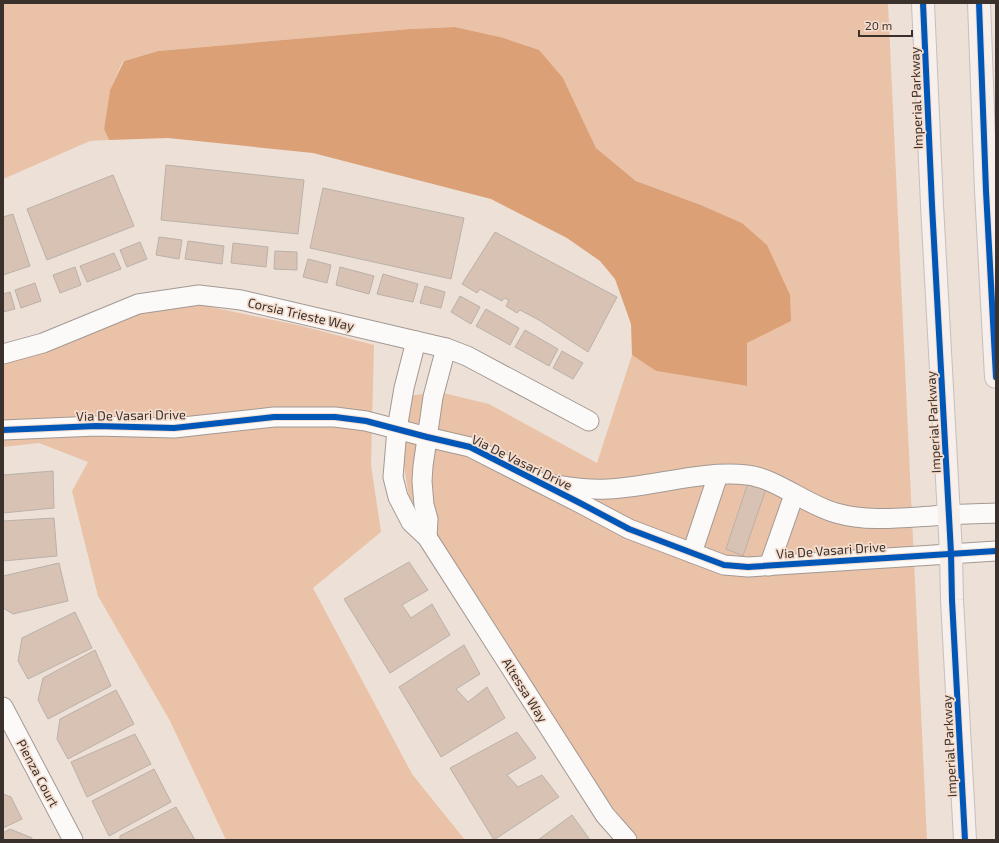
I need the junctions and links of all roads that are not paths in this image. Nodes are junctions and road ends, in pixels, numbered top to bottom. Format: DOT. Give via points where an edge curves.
graph roads {
  1 [pos="923,3"];
  2 [pos="979,3"];
  3 [pos="416,341"];
  4 [pos="446,348"];
  5 [pos="3,354"];
  6 [pos="996,377"];
  7 [pos="589,421"];
  8 [pos="397,429"];
  9 [pos="3,430"];
  10 [pos="427,437"];
  11 [pos="718,475"];
  12 [pos="540,482"];
  13 [pos="794,495"];
  14 [pos="996,513"];
  15 [pos="949,514"];
  16 [pos="427,536"];
  17 [pos="996,551"];
  18 [pos="692,553"];
  19 [pos="951,553"];
  20 [pos="769,566"];
  21 [pos="3,707"];
  22 [pos="73,840"];
  23 [pos="628,840"];
  24 [pos="965,840"];
  1 -- 15 [label="main road, Imperial Parkway"];
  2 -- 6 [label="main road"];
  3 -- 4 [label="street, Corsia Trieste Way"];
  3 -- 5 [label="street, Corsia Trieste Way" via="241,300 199,296 138,304 43,343"];
  3 -- 8 [label="street, Altessa Way"];
  4 -- 7 [label="street, Corsia Trieste Way" via="467,356"];
  4 -- 10 [label="street" via="433,397"];
  8 -- 9 [label="street, Via De Vasari Drive" via="335,417 274,417 174,428 96,426"];
  8 -- 10 [label="street, Via De Vasari Drive"];
  8 -- 16 [label="street, Altessa Way" via="393,477 398,497 411,522"];
  10 -- 12 [label="street, Via De Vasari Drive" via="470,447"];
  10 -- 16 [label="street" via="422,481 428,519"];
  11 -- 12 [label="street, Via De Vasari Drive" via="676,478 609,489 579,489"];
  11 -- 13 [label="street, Via De Vasari Drive" via="747,475 765,479"];
  11 -- 18 [label="street"];
  12 -- 18 [label="street, Via De Vasari Drive" via="629,530"];
  13 -- 15 [label="street, Via De Vasari Drive" via="836,513 858,518 889,519"];
  13 -- 20 [label="street"];
  14 -- 15 [label="street, Via De Vasari Drive"];
  15 -- 19 [label="main road, Imperial Parkway"];
  16 -- 23 [label="street, Altessa Way" via="601,809"];
  17 -- 19 [label="street, Via De Vasari Drive"];
  18 -- 20 [label="street, Via De Vasari Drive" via="724,565"];
  19 -- 20 [label="street, Via De Vasari Drive"];
  19 -- 24 [label="main road, Imperial Parkway"];
  21 -- 22 [label="street, Pienza Court"];
}
